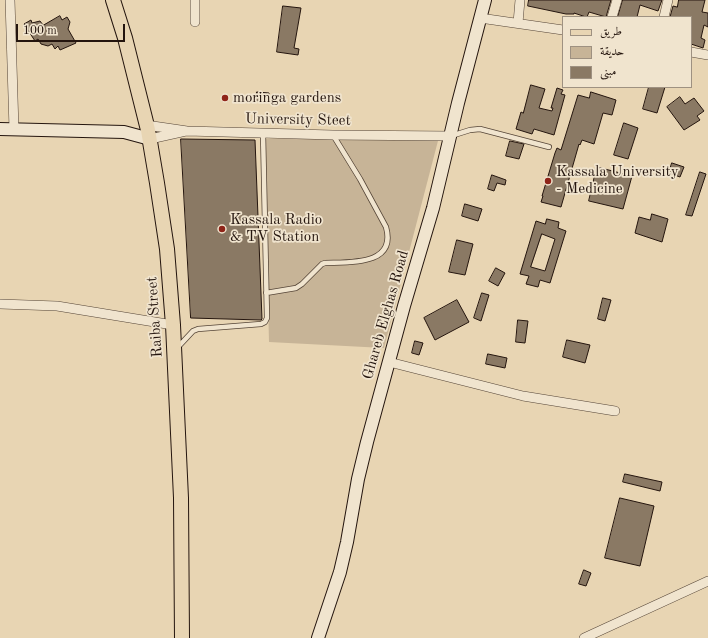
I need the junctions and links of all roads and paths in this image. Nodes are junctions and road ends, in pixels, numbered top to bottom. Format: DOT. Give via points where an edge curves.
graph roads {
  1 [pos="10,0"];
  2 [pos="113,0"];
  3 [pos="195,0"];
  4 [pos="485,0"];
  5 [pos="520,0"];
  6 [pos="617,0"];
  7 [pos="668,0"];
  8 [pos="612,16"];
  9 [pos="664,16"];
  10 [pos="480,18"];
  11 [pos="195,22"];
  12 [pos="518,23"];
  13 [pos="562,30"];
  14 [pos="692,52"];
  15 [pos="708,55"];
  16 [pos="146,125"];
  17 [pos="0,129"];
  18 [pos="14,129"];
  19 [pos="187,131"];
  20 [pos="124,132"];
  21 [pos="263,133"];
  22 [pos="333,135"];
  23 [pos="450,136"];
  24 [pos="150,139"];
  25 [pos="549,147"];
  26 [pos="266,293"];
  27 [pos="0,304"];
  28 [pos="173,325"];
  29 [pos="174,352"];
  30 [pos="389,362"];
  31 [pos="615,411"];
  32 [pos="708,581"];
  33 [pos="182,638"];
  34 [pos="318,638"];
  35 [pos="584,638"];
  1 -- 18 [label="street"];
  2 -- 16 [label="main road, Raiba Street"];
  3 -- 11 [label="street"];
  4 -- 10 [label="main road, Ghareb Elghas Road"];
  5 -- 12 [label="street"];
  6 -- 8 [label="street"];
  7 -- 9 [label="street"];
  10 -- 12 [label="street"];
  10 -- 23 [label="main road, Ghareb Elghas Road"];
  12 -- 13 [label="street"];
  14 -- 15 [label="street"];
  16 -- 19 [label="street, University Steet"];
  16 -- 20 [label="main road"];
  16 -- 24 [label="main road, Raiba Street"];
  17 -- 18 [label="main road"];
  18 -- 20 [label="main road"];
  19 -- 21 [label="street, University Steet"];
  19 -- 24 [label="street"];
  20 -- 24 [label="main road"];
  21 -- 22 [label="street, University Steet"];
  21 -- 26 [label="lane"];
  22 -- 23 [label="street, University Steet"];
  22 -- 26 [label="lane" via="386,227 387,244 373,259 325,263 296,288"];
  23 -- 25 [label="lane" via="480,129"];
  23 -- 30 [label="main road, Ghareb Elghas Road" via="433,208"];
  24 -- 28 [label="main road, Raiba Street" via="167,249"];
  26 -- 29 [label="lane" via="265,322 198,329 192,331"];
  27 -- 28 [label="street" via="57,306"];
  28 -- 29 [label="main road, Raiba Street"];
  29 -- 33 [label="main road, Raiba Street" via="182,524"];
  30 -- 31 [label="street" via="523,396"];
  30 -- 34 [label="main road, Ghareb Elghas Road" via="358,479 340,572"];
  32 -- 35 [label="street"];
}
